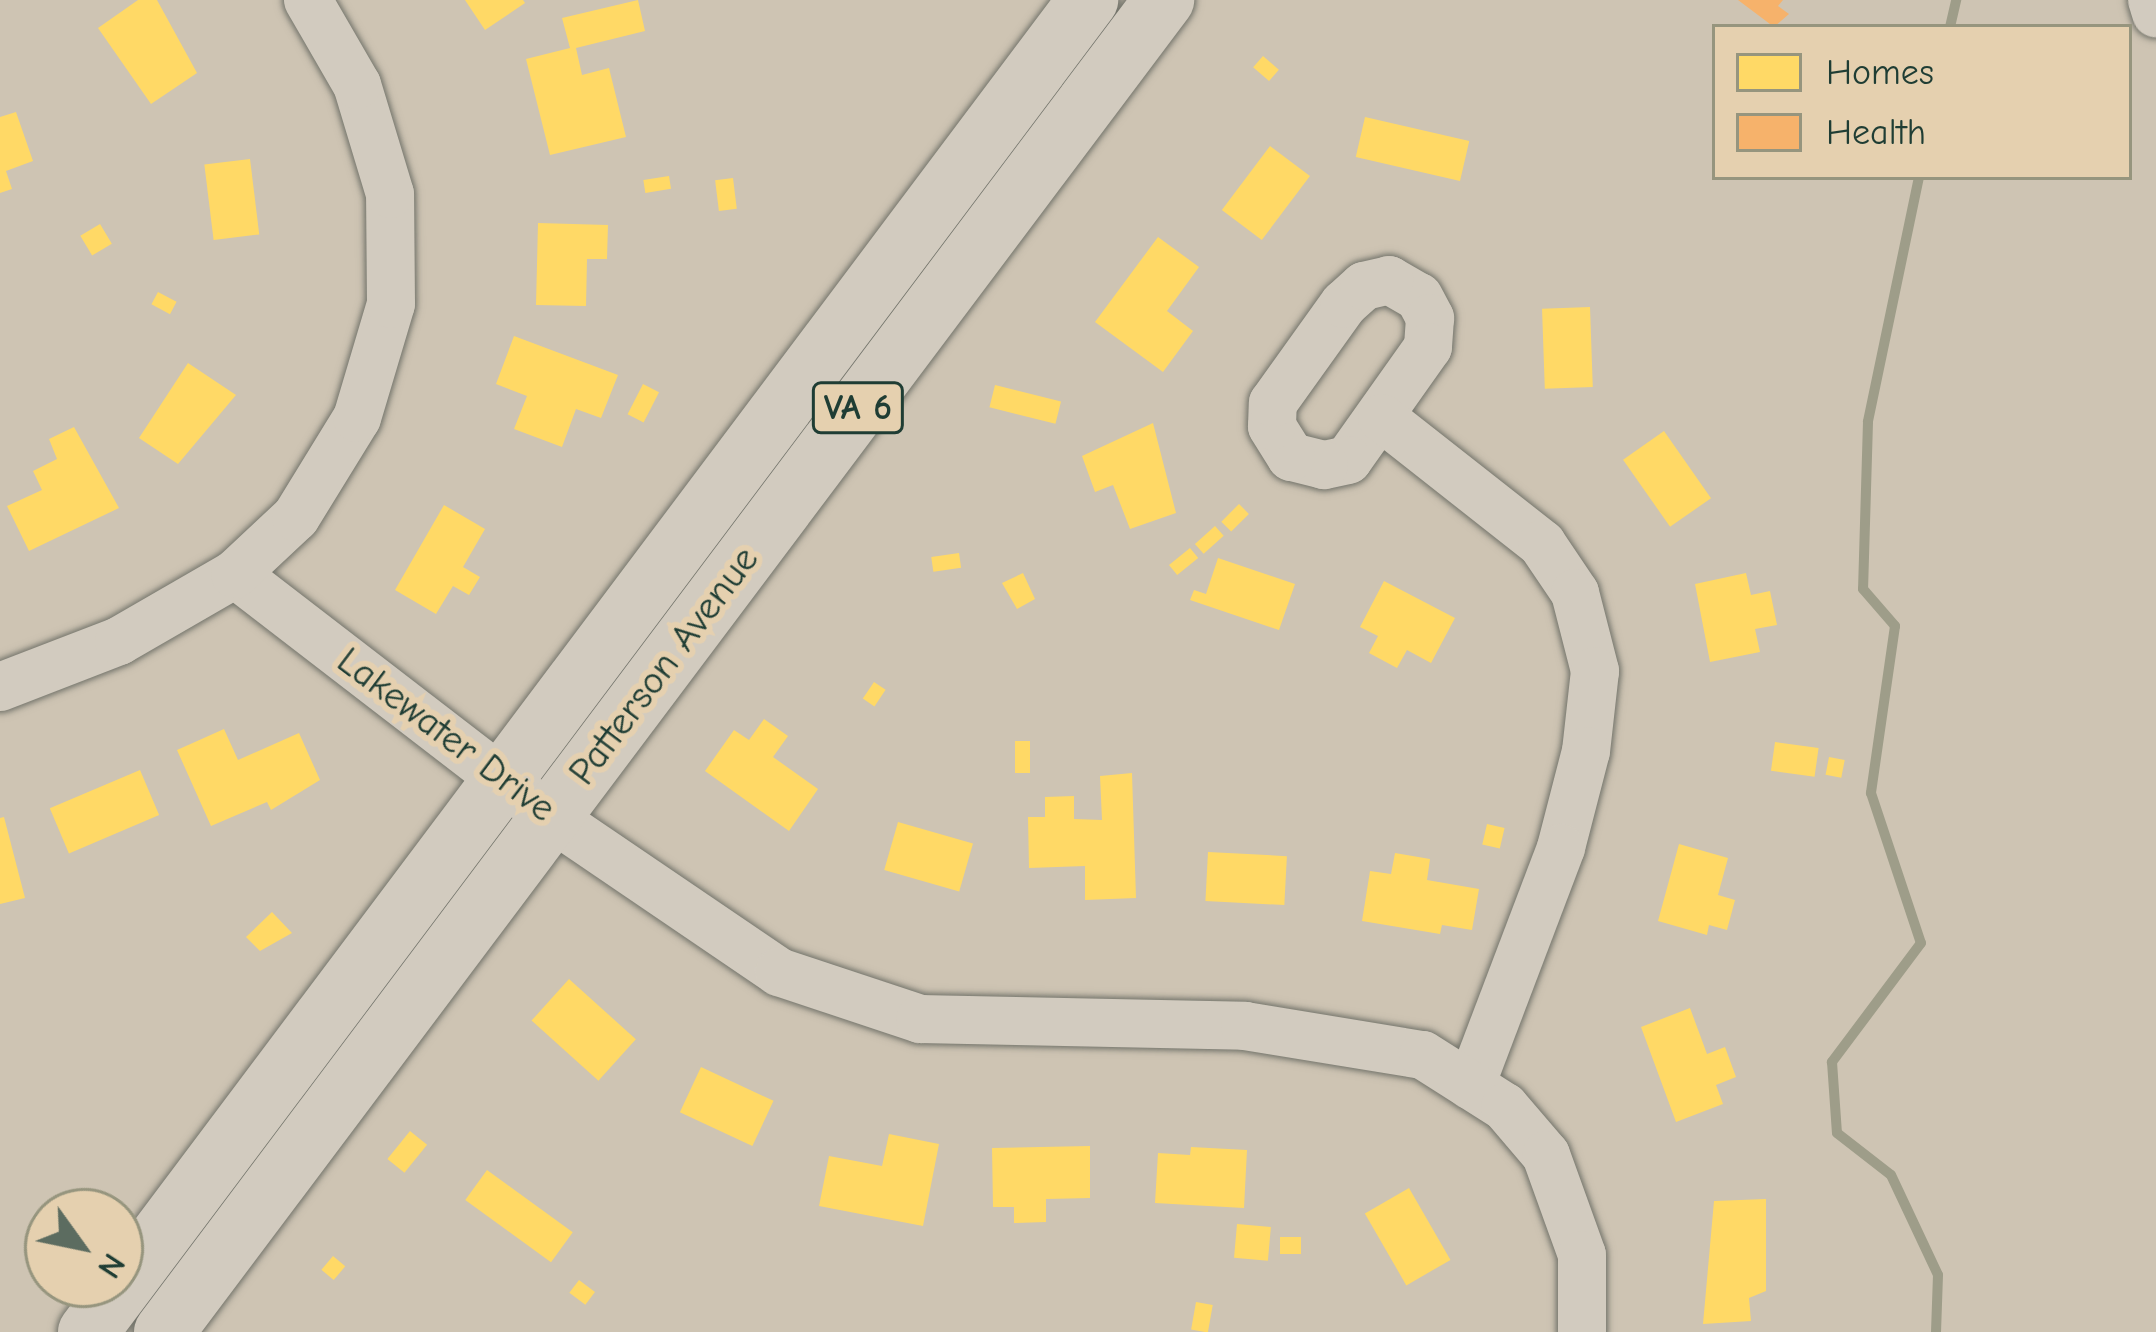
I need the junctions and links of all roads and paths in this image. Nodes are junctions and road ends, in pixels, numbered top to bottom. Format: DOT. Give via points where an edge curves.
graph roads {
  1 [pos="308,0"];
  2 [pos="1088,0"];
  3 [pos="1164,0"];
  4 [pos="2152,0"];
  5 [pos="2156,13"];
  6 [pos="1382,418"];
  7 [pos="236,574"];
  8 [pos="0,687"];
  9 [pos="502,780"];
  10 [pos="551,817"];
  11 [pos="1472,1085"];
  12 [pos="88,1332"];
  13 [pos="164,1332"];
  14 [pos="1582,1332"];
  1 -- 7 [label="street" via="357,85 390,194 391,304 357,418 296,517"];
  2 -- 9 [label="main road, Patterson Avenue / VA 6"];
  3 -- 10 [label="main road, Patterson Avenue / VA 6"];
  4 -- 5 [label="street"];
  6 -- 11 [label="street" via="1543,544 1574,593 1594,671 1586,751 1556,867"];
  7 -- 8 [label="street" via="119,641"];
  7 -- 9 [label="street, Lakewater Drive"];
  9 -- 10 [label="street, Lakewater Drive"];
  9 -- 12 [label="main road, Patterson Avenue / VA 6"];
  10 -- 11 [label="street, Lakewater Drive" via="779,972 920,1019 1245,1026 1423,1055"];
  10 -- 13 [label="main road, Patterson Avenue / VA 6"];
  11 -- 14 [label="street, Lakewater Drive" via="1546,1155 1570,1205 1582,1255"];
}
